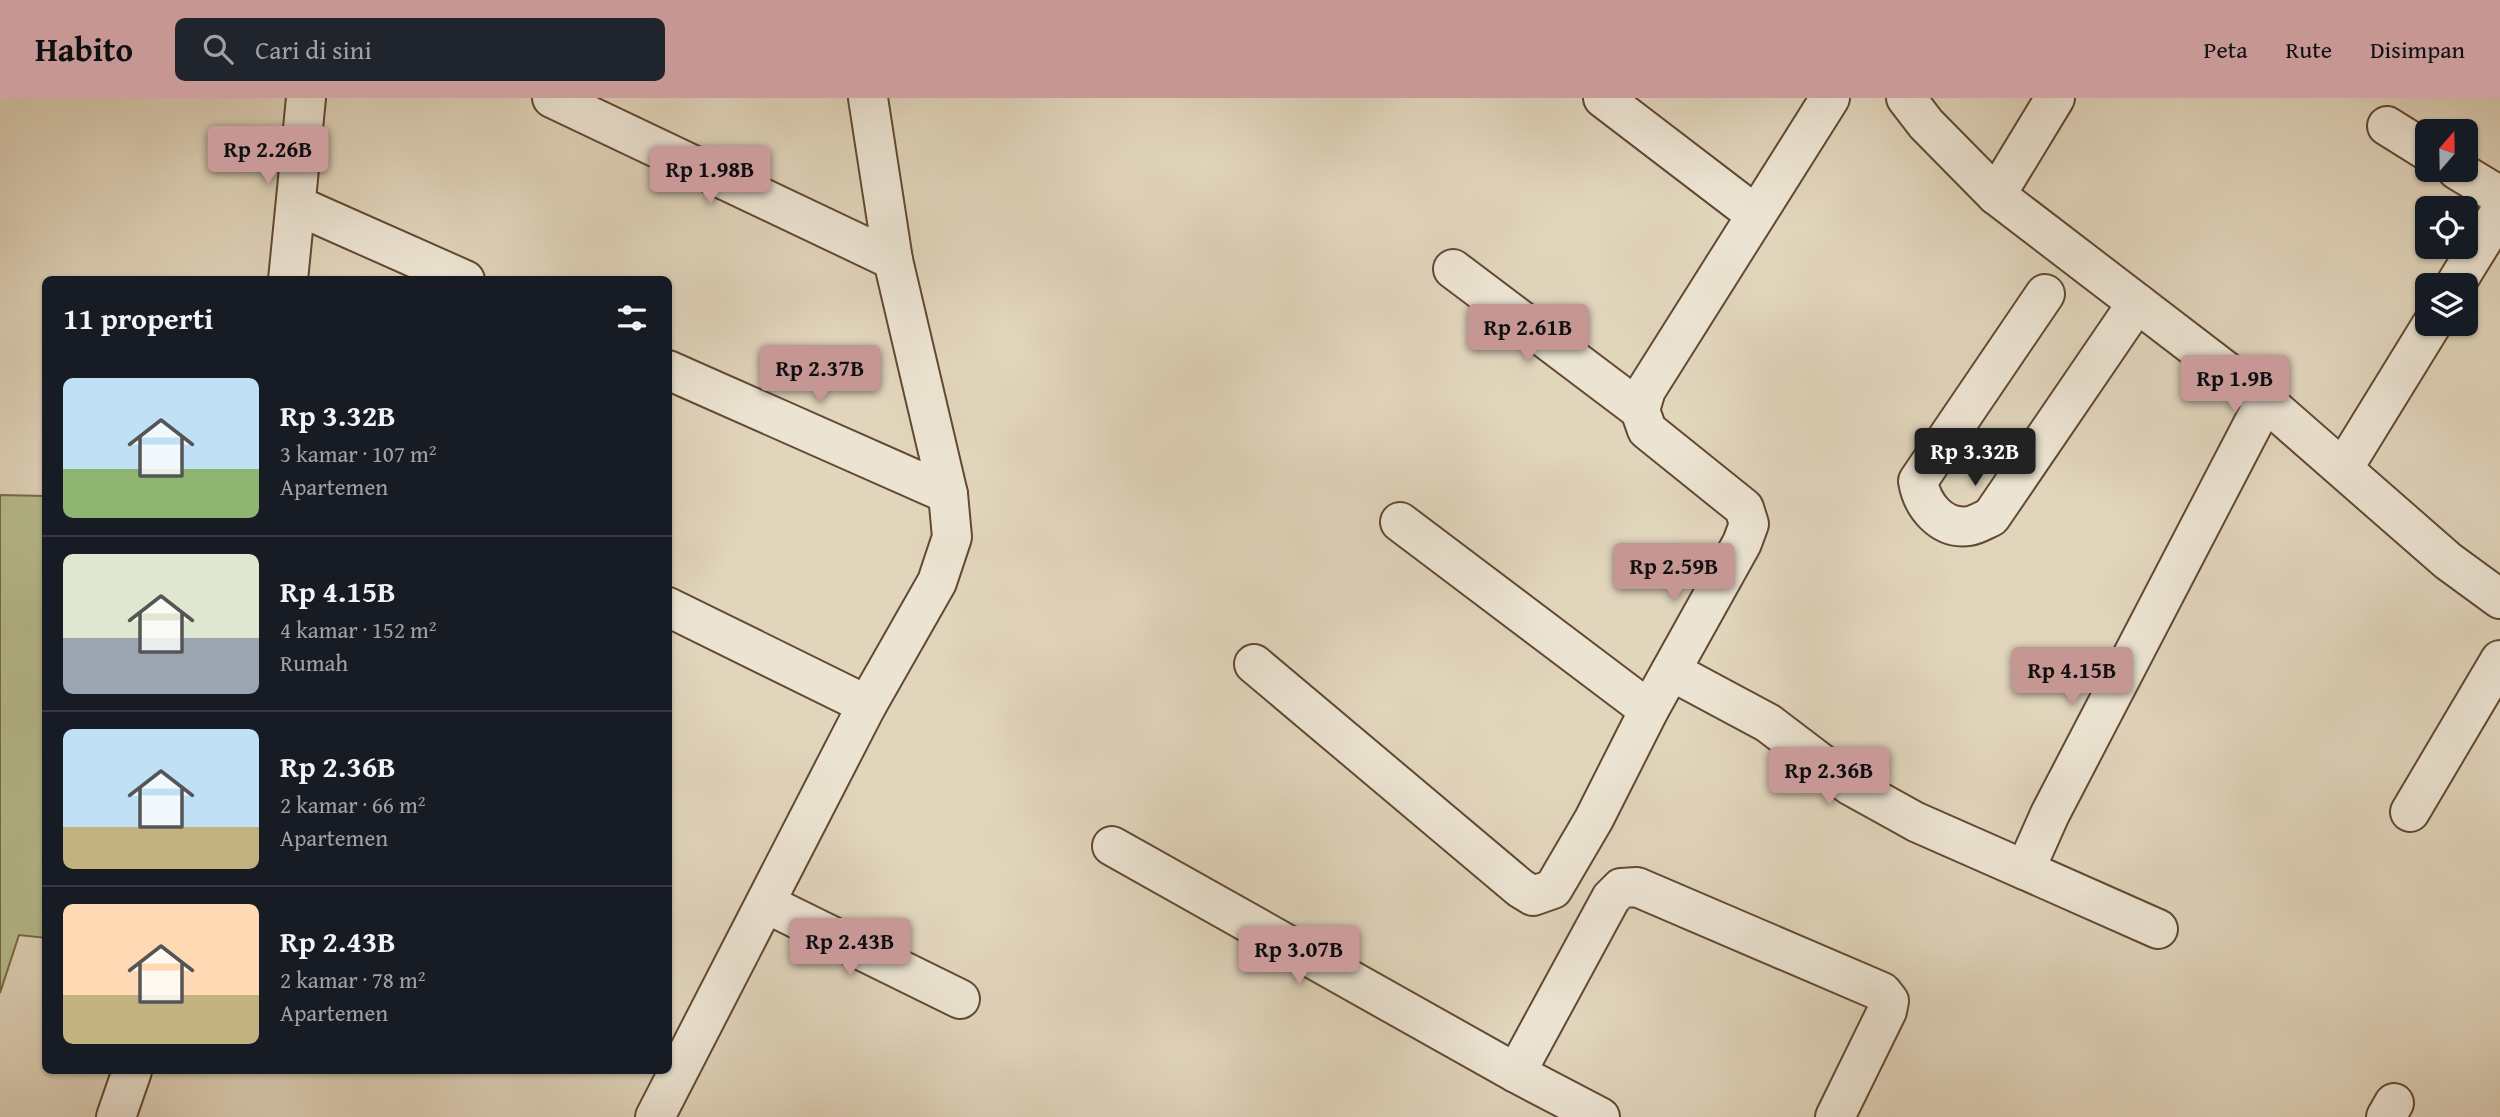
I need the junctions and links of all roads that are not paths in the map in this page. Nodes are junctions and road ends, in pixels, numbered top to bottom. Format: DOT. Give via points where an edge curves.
graph roads {
  1 [pos="306,98"];
  2 [pos="552,98"];
  3 [pos="869,98"];
  4 [pos="1603,98"];
  5 [pos="1830,98"];
  6 [pos="1906,98"];
  7 [pos="2056,98"];
  8 [pos="2387,126"];
  9 [pos="2415,144"];
  10 [pos="2477,182"];
  11 [pos="1996,195"];
  12 [pos="2500,196"];
  13 [pos="296,205"];
  14 [pos="2500,212"];
  15 [pos="1756,215"];
  16 [pos="893,260"];
  17 [pos="1453,270"];
  18 [pos="2462,273"];
  19 [pos="288,276"];
  20 [pos="456,276"];
  21 [pos="2045,294"];
  22 [pos="2137,303"];
  23 [pos="2425,336"];
  24 [pos="672,372"];
  25 [pos="2265,401"];
  26 [pos="1640,410"];
  27 [pos="2344,467"];
  28 [pos="948,494"];
  29 [pos="1400,522"];
  30 [pos="2500,599"];
  31 [pos="672,609"];
  32 [pos="2500,660"];
  33 [pos="1254,664"];
  34 [pos="1671,671"];
  35 [pos="867,705"];
  36 [pos="1649,710"];
  37 [pos="2410,812"];
  38 [pos="1112,846"];
  39 [pos="2025,870"];
  40 [pos="766,904"];
  41 [pos="2158,929"];
  42 [pos="960,999"];
  43 [pos="681,1042"];
  44 [pos="672,1068"];
  45 [pos="1516,1073"];
  46 [pos="131,1074"];
  47 [pos="670,1074"];
  48 [pos="116,1117"];
  49 [pos="655,1117"];
  50 [pos="1601,1117"];
  51 [pos="1835,1117"];
  1 -- 13 [label="street"];
  2 -- 16 [label="street"];
  3 -- 16 [label="street"];
  4 -- 15 [label="street"];
  5 -- 15 [label="street"];
  6 -- 11 [label="street"];
  7 -- 11 [label="street"];
  8 -- 9 [label="street"];
  10 -- 12 [label="street"];
  11 -- 22 [label="street"];
  13 -- 19 [label="street"];
  13 -- 20 [label="street"];
  14 -- 18 [label="street"];
  15 -- 26 [label="street" via="1646,390"];
  16 -- 28 [label="street"];
  17 -- 26 [label="street"];
  21 -- 22 [label="street" via="1918,481 1923,502 1952,524 1969,526 1991,517"];
  22 -- 25 [label="street"];
  23 -- 27 [label="street"];
  24 -- 28 [label="street"];
  25 -- 27 [label="street"];
  25 -- 39 [label="street"];
  26 -- 34 [label="street" via="1647,430 1744,508 1749,524"];
  27 -- 30 [label="street" via="2448,561"];
  28 -- 35 [label="street" via="952,537 945,563"];
  29 -- 36 [label="street"];
  31 -- 35 [label="street"];
  32 -- 37 [label="street"];
  33 -- 36 [label="street" via="1533,896 1553,889"];
  34 -- 36 [label="street"];
  34 -- 39 [label="street" via="1768,723 1862,792 1916,822"];
  35 -- 40 [label="street"];
  38 -- 45 [label="street"];
  39 -- 41 [label="street"];
  40 -- 42 [label="street"];
  40 -- 43 [label="street"];
  43 -- 44 [label="street"];
  45 -- 50 [label="street"];
  45 -- 51 [label="street" via="1611,898 1621,888 1637,887 1882,992 1889,1001 1887,1011"];
  46 -- 48 [label="street"];
  47 -- 49 [label="street"];
}
